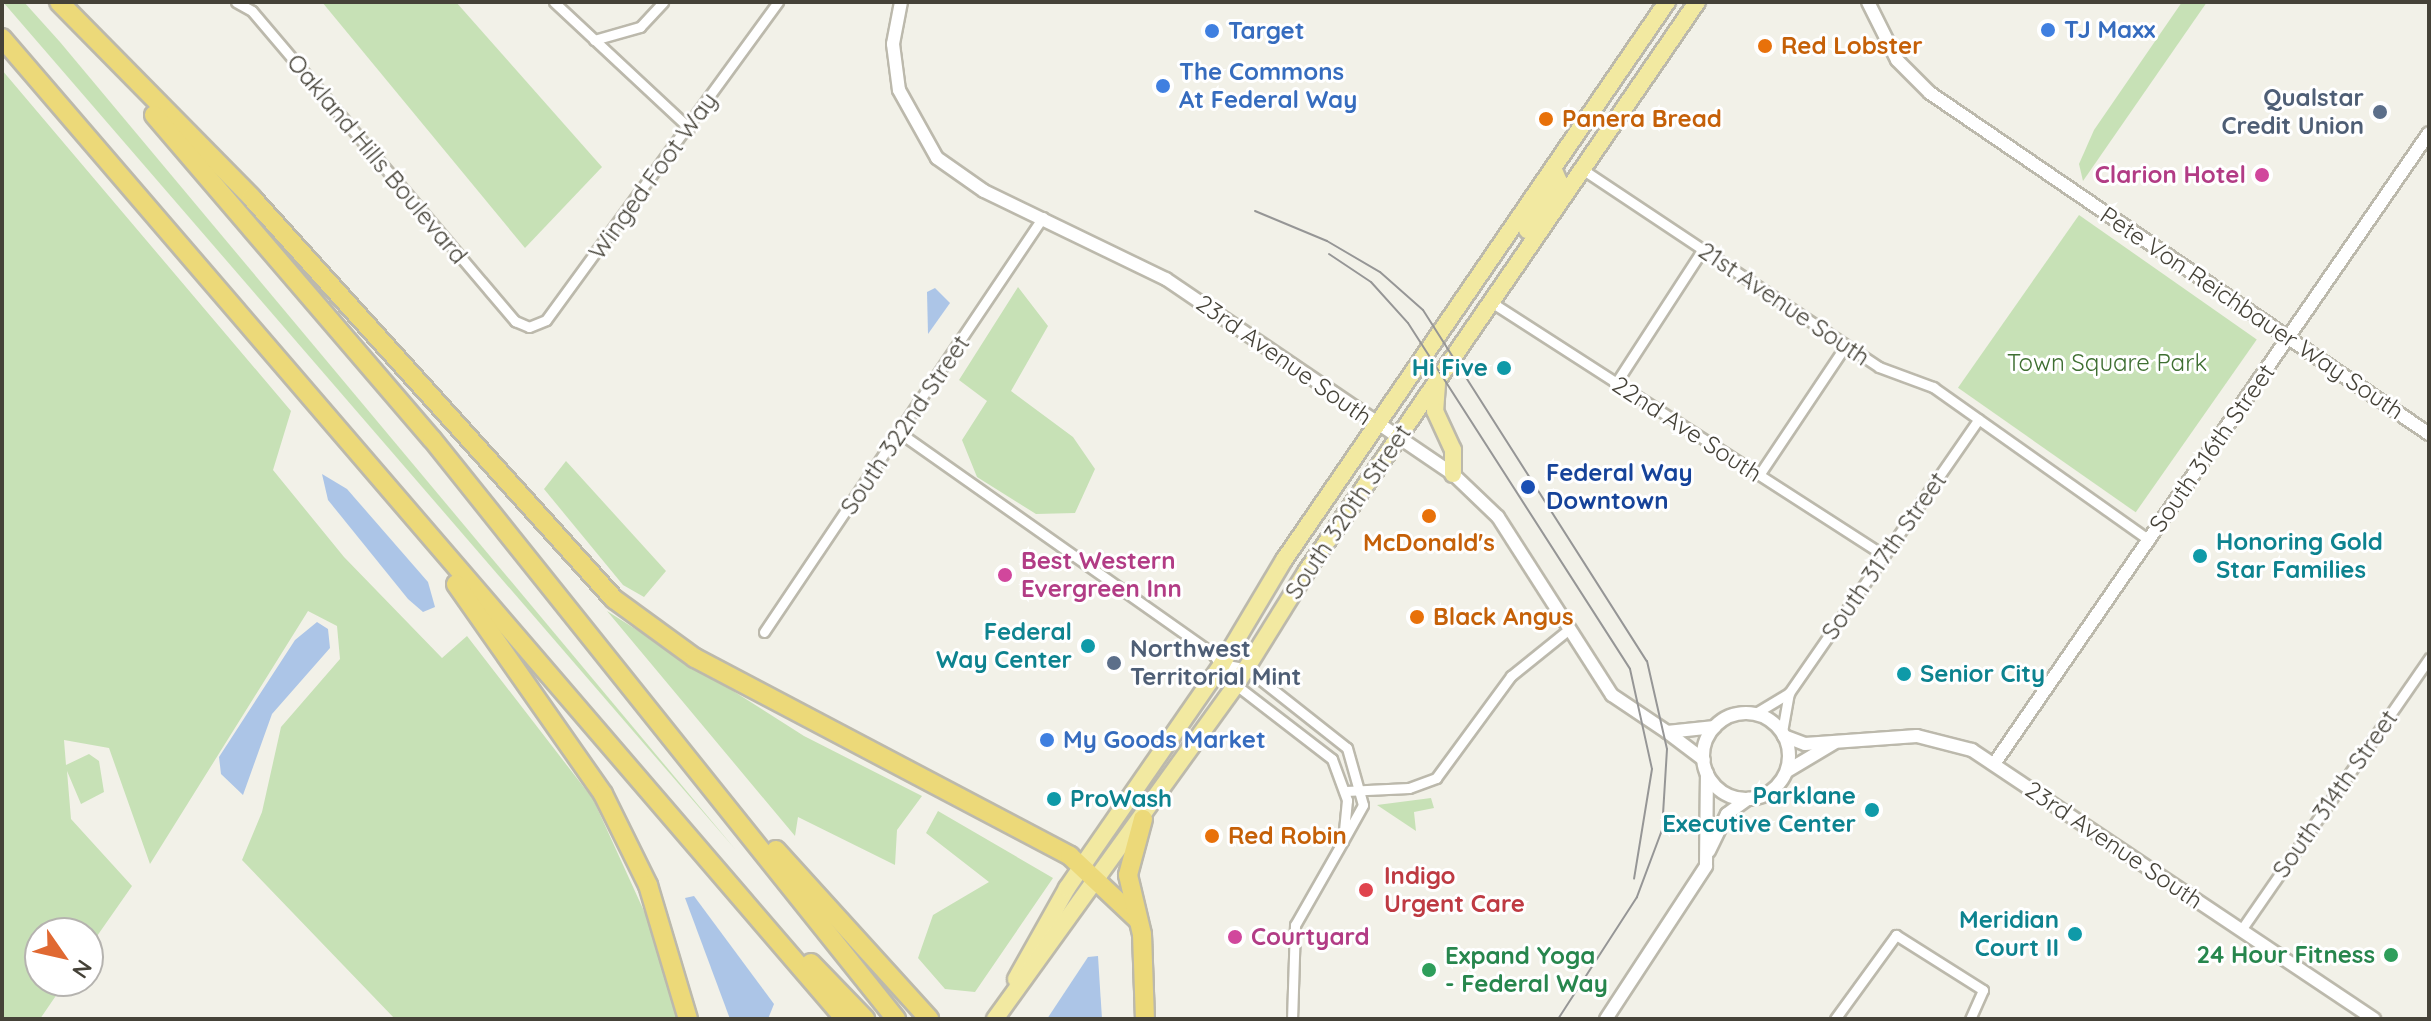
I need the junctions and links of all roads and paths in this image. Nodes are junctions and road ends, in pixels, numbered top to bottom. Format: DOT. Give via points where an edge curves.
graph roads {
  1 [pos="58,2"];
  2 [pos="236,2"];
  3 [pos="554,2"];
  4 [pos="663,2"];
  5 [pos="778,2"];
  6 [pos="901,2"];
  7 [pos="1667,2"];
  8 [pos="1697,2"];
  9 [pos="1868,2"];
  10 [pos="2,38"];
  11 [pos="594,40"];
  12 [pos="1623,66"];
  13 [pos="689,128"];
  14 [pos="2429,133"];
  15 [pos="1553,168"];
  16 [pos="1582,169"];
  17 [pos="1043,217"];
  18 [pos="1703,249"];
  19 [pos="1506,279"];
  20 [pos="1491,302"];
  21 [pos="515,321"];
  22 [pos="2288,336"];
  23 [pos="1846,345"];
  24 [pos="1438,379"];
  25 [pos="1616,383"];
  26 [pos="1979,419"];
  27 [pos="1377,424"];
  28 [pos="900,433"];
  29 [pos="2429,434"];
  30 [pos="1398,438"];
  31 [pos="1453,474"];
  32 [pos="1759,475"];
  33 [pos="387,488"];
  34 [pos="2149,540"];
  35 [pos="1884,555"];
  36 [pos="1568,630"];
  37 [pos="764,632"];
  38 [pos="2429,658"];
  39 [pos="1222,664"];
  40 [pos="1247,669"];
  41 [pos="1236,685"];
  42 [pos="1789,693"];
  43 [pos="1754,714"];
  44 [pos="1715,727"];
  45 [pos="1667,732"];
  46 [pos="1783,734"];
  47 [pos="1834,743"];
  48 [pos="690,758"];
  49 [pos="1994,764"];
  50 [pos="1705,766"];
  51 [pos="1787,771"];
  52 [pos="1362,788"];
  53 [pos="1346,791"];
  54 [pos="1748,799"];
  55 [pos="671,816"];
  56 [pos="1143,819"];
  57 [pos="1343,841"];
  58 [pos="1709,851"];
  59 [pos="1084,865"];
  60 [pos="1097,885"];
  61 [pos="1138,920"];
  62 [pos="2241,930"];
  63 [pos="688,1019"];
  64 [pos="845,1019"];
  65 [pos="865,1019"];
  66 [pos="896,1019"];
  67 [pos="929,1019"];
  68 [pos="995,1019"];
  69 [pos="1145,1019"];
  70 [pos="1292,1019"];
  71 [pos="1606,1019"];
  72 [pos="1835,1019"];
  73 [pos="1970,1019"];
  74 [pos="2374,1019"];
  1 -- 48 [label="highway" via="432,439"];
  1 -- 59 [label="highway" via="251,197 614,599 695,658"];
  2 -- 21 [label="street, Oakland Hills Boulevard" via="252,11"];
  3 -- 11 [label="street"];
  4 -- 11 [label="street" via="640,27"];
  5 -- 13 [label="street, Winged Foot Way"];
  6 -- 17 [label="street, 23rd Avenue South" via="893,44 910,119 953,171"];
  7 -- 12 [label="main road, South 320th Street"];
  8 -- 16 [label="main road, South 320th Street"];
  9 -- 22 [label="street, Pete Von Reichbauer Way South" via="1897,60 1923,88"];
  10 -- 33 [label="highway"];
  11 -- 13 [label="street"];
  12 -- 15 [label="main road, South 320th Street"];
  12 -- 16 [label="main road" via="1616,95 1576,154"];
  13 -- 21 [label="street, Winged Foot Way" via="546,320 529,327"];
  14 -- 22 [label="street, South 316th Street"];
  15 -- 19 [label="main road" via="1559,182 1518,244"];
  15 -- 27 [label="main road, South 320th Street"];
  16 -- 18 [label="street, 21st Avenue South"];
  16 -- 19 [label="main road, South 320th Street"];
  17 -- 27 [label="street, 23rd Avenue South" via="1175,285"];
  17 -- 28 [label="street, South 322nd Street"];
  18 -- 23 [label="street, 21st Avenue South"];
  18 -- 25 [label="street"];
  19 -- 20 [label="main road, South 320th Street"];
  20 -- 24 [label="main road, South 320th Street"];
  20 -- 25 [label="street, 22nd Ave South"];
  22 -- 29 [label="street, Pete Von Reichbauer Way South"];
  22 -- 34 [label="street, South 316th Street"];
  23 -- 26 [label="street, 21st Avenue South"];
  23 -- 32 [label="street"];
  24 -- 30 [label="main road, South 320th Street"];
  24 -- 31 [label="main road" via="1435,411 1453,450"];
  25 -- 32 [label="street, 22nd Ave South"];
  26 -- 34 [label="street, 21st Avenue South"];
  26 -- 35 [label="street, South 317th Street"];
  27 -- 30 [label="street, 23rd Avenue South"];
  27 -- 39 [label="main road, South 320th Street"];
  28 -- 37 [label="street, South 322nd Street"];
  28 -- 39 [label="street"];
  30 -- 31 [label="street, 23rd Avenue South"];
  30 -- 40 [label="main road, South 320th Street"];
  31 -- 36 [label="street, 23rd Avenue South" via="1498,517"];
  32 -- 35 [label="street, 22nd Ave South"];
  33 -- 55 [label="highway"];
  33 -- 63 [label="highway" via="603,794 648,885"];
  34 -- 49 [label="street, South 316th Street"];
  35 -- 42 [label="street, South 317th Street"];
  36 -- 45 [label="street, 23rd Avenue South" via="1612,695"];
  36 -- 52 [label="street" via="1511,676 1442,774 1409,788"];
  38 -- 62 [label="street, South 314th Street"];
  39 -- 40 [label="street"];
  39 -- 41 [label="street"];
  39 -- 59 [label="main road, South 320th Street"];
  40 -- 41 [label="main road, South 320th Street"];
  40 -- 52 [label="street" via="1334,732"];
  41 -- 53 [label="street" via="1318,744"];
  41 -- 56 [label="main road, South 320th Street"];
  42 -- 43 [label="street, South 317th Street"];
  42 -- 46 [label="street, South 317th Street"];
  43 -- 44 [label="street"];
  43 -- 46 [label="street"];
  44 -- 45 [label="street"];
  44 -- 50 [label="street"];
  45 -- 50 [label="street"];
  46 -- 47 [label="street, 23rd Avenue South"];
  46 -- 51 [label="street"];
  47 -- 49 [label="street, 23rd Avenue South" via="1931,738"];
  47 -- 51 [label="street, 23rd Avenue South"];
  48 -- 66 [label="highway"];
  48 -- 67 [label="highway"];
  49 -- 62 [label="street, 23rd Avenue South"];
  50 -- 54 [label="street" via="1728,795"];
  50 -- 58 [label="street"];
  51 -- 54 [label="street" via="1764,795"];
  52 -- 53 [label="street"];
  52 -- 57 [label="street" via="1360,820"];
  53 -- 57 [label="street"];
  54 -- 58 [label="street" via="1727,814"];
  55 -- 64 [label="highway"];
  55 -- 65 [label="highway"];
  56 -- 60 [label="main road, South 320th Street"];
  56 -- 61 [label="highway" via="1128,859"];
  57 -- 70 [label="street" via="1295,925"];
  58 -- 71 [label="street" via="1700,880"];
  59 -- 60 [label="highway"];
  59 -- 68 [label="main road, South 320th Street"];
  60 -- 61 [label="highway"];
  60 -- 68 [label="main road, South 320th Street"];
  61 -- 69 [label="highway"];
  62 -- 74 [label="street, 23rd Avenue South"];
  72 -- 73 [label="street" via="1896,935 1984,995"];
}
